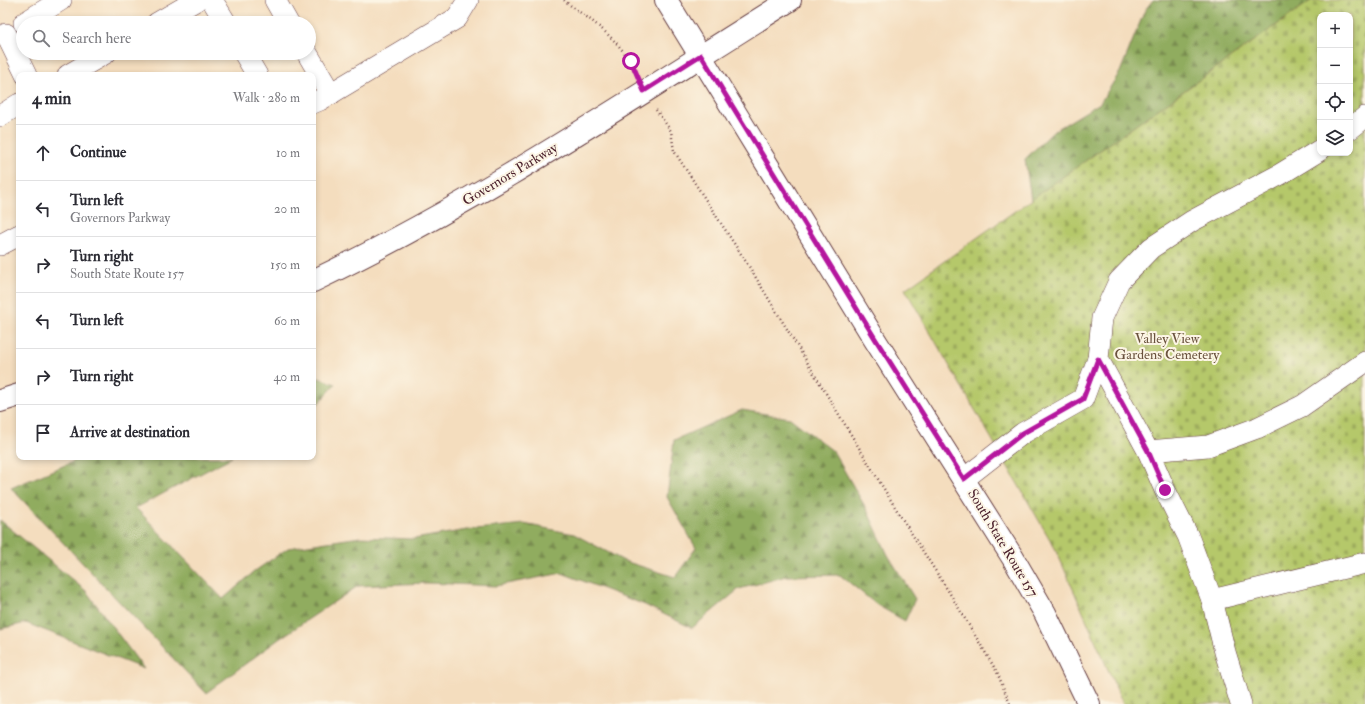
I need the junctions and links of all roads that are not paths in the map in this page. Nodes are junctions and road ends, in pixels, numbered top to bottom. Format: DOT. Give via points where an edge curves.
graph roads {
  1 [pos="61,0"];
  2 [pos="197,0"];
  3 [pos="212,0"];
  4 [pos="274,0"];
  5 [pos="468,0"];
  6 [pos="666,0"];
  7 [pos="790,0"];
  8 [pos="35,16"];
  9 [pos="170,16"];
  10 [pos="222,16"];
  11 [pos="284,16"];
  12 [pos="16,28"];
  13 [pos="3,36"];
  14 [pos="701,55"];
  15 [pos="16,58"];
  16 [pos="17,60"];
  17 [pos="94,60"];
  18 [pos="248,60"];
  19 [pos="310,60"];
  20 [pos="24,72"];
  21 [pos="73,72"];
  22 [pos="255,72"];
  23 [pos="331,94"];
  24 [pos="316,102"];
  25 [pos="16,106"];
  26 [pos="0,116"];
  27 [pos="1365,117"];
  28 [pos="1353,127"];
  29 [pos="1317,152"];
  30 [pos="16,237"];
  31 [pos="0,245"];
  32 [pos="316,279"];
  33 [pos="1098,359"];
  34 [pos="1365,362"];
  35 [pos="16,396"];
  36 [pos="0,401"];
  37 [pos="1148,451"];
  38 [pos="964,479"];
  39 [pos="1365,562"];
  40 [pos="1212,600"];
  41 [pos="1088,704"];
  42 [pos="1241,704"];
  1 -- 8 [label="lane"];
  2 -- 9 [label="lane"];
  3 -- 10 [label="lane"];
  4 -- 11 [label="lane"];
  5 -- 23 [label="lane" via="457,18"];
  6 -- 14 [label="main road, South State Route 157"];
  7 -- 14 [label="main road, Governors Parkway"];
  12 -- 13 [label="lane"];
  13 -- 15 [label="lane"];
  14 -- 32 [label="main road, Governors Parkway" via="530,164 429,221"];
  14 -- 38 [label="main road, South State Route 157"];
  16 -- 20 [label="lane"];
  17 -- 21 [label="lane"];
  18 -- 22 [label="lane"];
  19 -- 23 [label="lane"];
  23 -- 24 [label="lane"];
  25 -- 26 [label="lane"];
  27 -- 28 [label="lane"];
  29 -- 33 [label="lane" via="1192,221 1151,248 1119,281 1102,318"];
  30 -- 31 [label="lane"];
  33 -- 37 [label="lane"];
  33 -- 38 [label="lane" via="1083,399 1023,433"];
  34 -- 37 [label="lane" via="1302,406 1257,428 1208,446"];
  35 -- 36 [label="main road"];
  37 -- 40 [label="lane" via="1188,536"];
  38 -- 41 [label="main road, South State Route 157" via="1045,613"];
  39 -- 40 [label="lane"];
  40 -- 42 [label="lane"];
}
